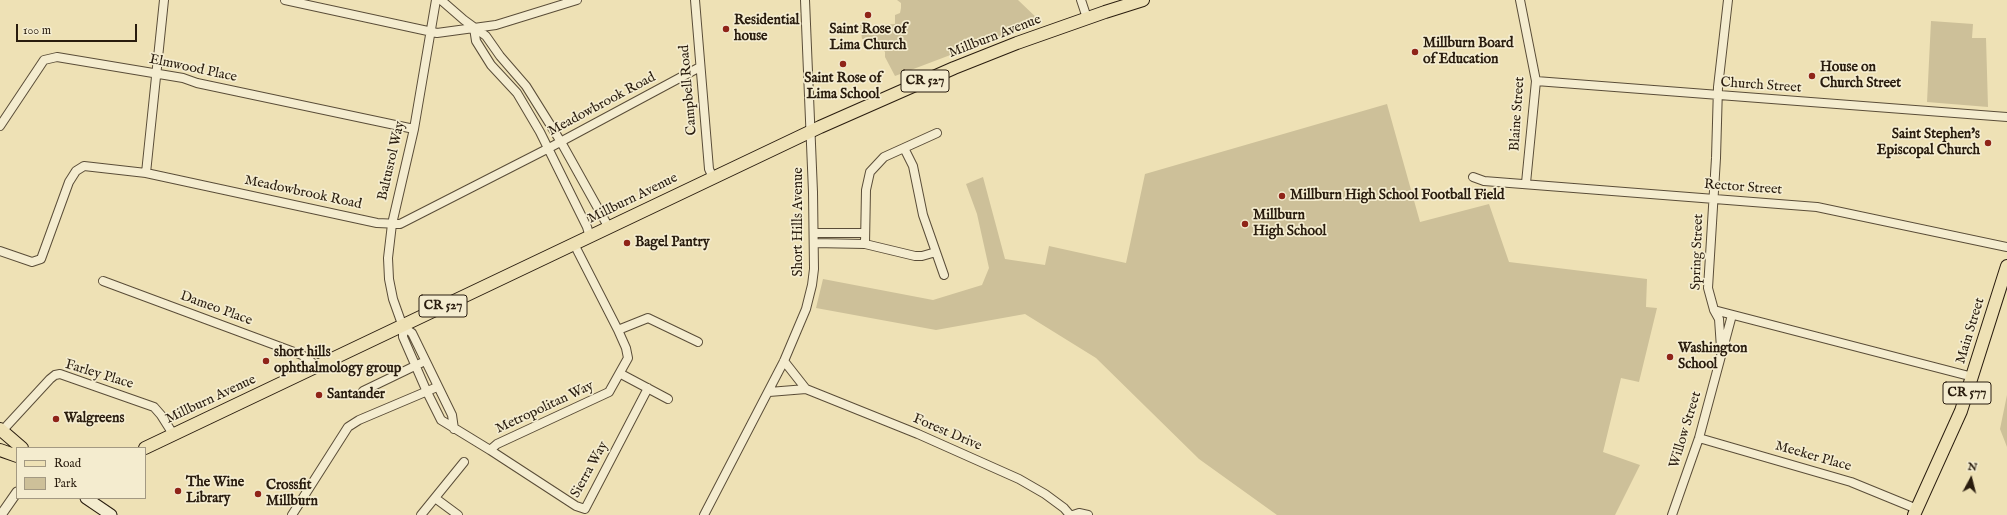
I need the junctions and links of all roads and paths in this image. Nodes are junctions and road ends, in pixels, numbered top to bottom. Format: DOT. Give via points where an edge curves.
graph roads {
  1 [pos="164,0"];
  2 [pos="285,0"];
  3 [pos="436,0"];
  4 [pos="441,0"];
  5 [pos="577,0"];
  6 [pos="695,0"];
  7 [pos="805,0"];
  8 [pos="1081,0"];
  9 [pos="1144,0"];
  10 [pos="1520,0"];
  11 [pos="1728,0"];
  12 [pos="1087,18"];
  13 [pos="474,28"];
  14 [pos="431,32"];
  15 [pos="700,67"];
  16 [pos="158,74"];
  17 [pos="1536,81"];
  18 [pos="1718,96"];
  19 [pos="2007,117"];
  20 [pos="0,126"];
  21 [pos="414,129"];
  22 [pos="811,131"];
  23 [pos="937,133"];
  24 [pos="561,142"];
  25 [pos="549,148"];
  26 [pos="904,148"];
  27 [pos="146,173"];
  28 [pos="1473,177"];
  29 [pos="713,178"];
  30 [pos="1526,183"];
  31 [pos="1713,199"];
  32 [pos="392,224"];
  33 [pos="609,228"];
  34 [pos="814,233"];
  35 [pos="865,233"];
  36 [pos="590,237"];
  37 [pos="814,243"];
  38 [pos="574,244"];
  39 [pos="865,244"];
  40 [pos="2007,247"];
  41 [pos="0,251"];
  42 [pos="936,252"];
  43 [pos="2007,266"];
  44 [pos="944,275"];
  45 [pos="103,281"];
  46 [pos="1714,310"];
  47 [pos="1732,315"];
  48 [pos="403,327"];
  49 [pos="618,330"];
  50 [pos="698,342"];
  51 [pos="1721,351"];
  52 [pos="425,361"];
  53 [pos="784,361"];
  54 [pos="416,366"];
  55 [pos="318,367"];
  56 [pos="621,374"];
  57 [pos="1973,377"];
  58 [pos="437,387"];
  59 [pos="648,388"];
  60 [pos="806,389"];
  61 [pos="363,391"];
  62 [pos="427,392"];
  63 [pos="769,392"];
  64 [pos="668,399"];
  65 [pos="454,428"];
  66 [pos="1,430"];
  67 [pos="173,434"];
  68 [pos="1699,438"];
  69 [pos="21,447"];
  70 [pos="146,448"];
  71 [pos="0,450"];
  72 [pos="490,450"];
  73 [pos="16,456"];
  74 [pos="464,462"];
  75 [pos="16,493"];
  76 [pos="435,498"];
  77 [pos="87,499"];
  78 [pos="1915,512"];
  79 [pos="1,515"];
  80 [pos="111,515"];
  81 [pos="292,515"];
  82 [pos="421,515"];
  83 [pos="458,515"];
  84 [pos="704,515"];
  85 [pos="1071,515"];
  86 [pos="1088,515"];
  87 [pos="1672,515"];
  1 -- 16 [label="street"];
  2 -- 14 [label="street"];
  3 -- 14 [label="street, Baltusrol Way"];
  4 -- 13 [label="street"];
  5 -- 13 [label="street" via="496,25"];
  6 -- 15 [label="street, Campbell Road"];
  7 -- 22 [label="street, Short Hills Avenue"];
  8 -- 12 [label="street"];
  9 -- 12 [label="main road, Millburn Avenue / CR 527"];
  10 -- 17 [label="street, Blaine Street"];
  11 -- 18 [label="street, Spring Street"];
  12 -- 22 [label="main road, Millburn Avenue / CR 527" via="954,68"];
  13 -- 14 [label="street"];
  13 -- 24 [label="street" via="486,36 522,81"];
  13 -- 25 [label="street" via="476,41 491,65 516,93"];
  14 -- 21 [label="street, Baltusrol Way"];
  15 -- 24 [label="street, Meadowbrook Road"];
  15 -- 29 [label="street, Campbell Road" via="709,168"];
  16 -- 20 [label="street, Elmwood Place" via="57,57 46,58"];
  16 -- 21 [label="street, Elmwood Place"];
  16 -- 27 [label="street"];
  17 -- 18 [label="street, Church Street"];
  17 -- 30 [label="street, Blaine Street"];
  18 -- 19 [label="street, Church Street"];
  18 -- 31 [label="street, Spring Street"];
  21 -- 32 [label="street, Baltusrol Way"];
  22 -- 29 [label="main road, Millburn Avenue / CR 527"];
  22 -- 34 [label="street, Short Hills Avenue"];
  23 -- 26 [label="street"];
  24 -- 25 [label="street, Meadowbrook Road"];
  24 -- 33 [label="street"];
  25 -- 32 [label="street, Meadowbrook Road" via="405,222"];
  25 -- 36 [label="street"];
  26 -- 35 [label="street" via="884,157 870,172 866,190"];
  26 -- 42 [label="street" via="913,166 921,206"];
  27 -- 32 [label="street, Meadowbrook Road" via="377,223"];
  27 -- 41 [label="street, Meadowbrook Road" via="84,166 76,171 69,182 40,260 32,262"];
  28 -- 30 [label="street, Rector Street" via="1484,181"];
  29 -- 33 [label="main road, Millburn Avenue / CR 527"];
  30 -- 31 [label="street, Rector Street"];
  31 -- 40 [label="street, Rector Street" via="1817,207"];
  31 -- 46 [label="street, Spring Street" via="1708,288"];
  32 -- 48 [label="street, Baltusrol Way" via="388,258 389,278"];
  33 -- 36 [label="main road, Millburn Avenue / CR 527"];
  34 -- 35 [label="street"];
  34 -- 37 [label="street, Short Hills Avenue"];
  35 -- 39 [label="street"];
  36 -- 38 [label="main road, Millburn Avenue / CR 527"];
  37 -- 39 [label="street"];
  37 -- 53 [label="street, Short Hills Avenue" via="812,285 806,309"];
  38 -- 48 [label="main road, Millburn Avenue / CR 527"];
  38 -- 49 [label="street, Metropolitan Way"];
  39 -- 42 [label="street" via="915,256"];
  42 -- 44 [label="street"];
  43 -- 57 [label="main road, Main Street / CR 577"];
  45 -- 55 [label="street, Dameo Place" via="302,355"];
  46 -- 47 [label="street"];
  46 -- 51 [label="street, Willow Street" via="1718,319"];
  47 -- 51 [label="street, Willow Street"];
  47 -- 57 [label="street"];
  48 -- 52 [label="street" via="412,333"];
  48 -- 54 [label="street, Metropolitan Way" via="403,337"];
  48 -- 55 [label="main road, Millburn Avenue / CR 527"];
  49 -- 50 [label="street" via="648,318"];
  49 -- 56 [label="street, Metropolitan Way" via="628,353"];
  51 -- 68 [label="street, Willow Street"];
  52 -- 54 [label="street"];
  52 -- 58 [label="street"];
  53 -- 60 [label="street, Forest Drive"];
  53 -- 63 [label="street, Short Hills Avenue"];
  54 -- 61 [label="street"];
  54 -- 62 [label="street, Metropolitan Way"];
  55 -- 67 [label="main road, Millburn Avenue / CR 527"];
  56 -- 59 [label="street"];
  56 -- 72 [label="street, Metropolitan Way" via="609,392 497,444"];
  57 -- 78 [label="main road, Main Street / CR 577" via="1961,411"];
  58 -- 62 [label="street"];
  58 -- 65 [label="street" via="452,415"];
  59 -- 64 [label="street"];
  59 -- 72 [label="street, Sierra Way" via="584,509"];
  60 -- 63 [label="street, Forest Drive"];
  60 -- 85 [label="street, Forest Drive" via="918,434 1024,482"];
  62 -- 65 [label="street, Metropolitan Way" via="441,420"];
  62 -- 81 [label="street" via="348,427"];
  63 -- 84 [label="street, Short Hills Avenue"];
  65 -- 72 [label="street, Metropolitan Way"];
  66 -- 67 [label="street, Farley Place" via="50,379 60,374 154,407"];
  66 -- 69 [label="main road"];
  67 -- 70 [label="main road, Millburn Avenue / CR 527"];
  68 -- 78 [label="street, Meeker Place" via="1851,482"];
  68 -- 87 [label="street, Willow Street"];
  71 -- 73 [label="main road"];
  74 -- 76 [label="street"];
  75 -- 79 [label="street"];
  76 -- 82 [label="street"];
  76 -- 83 [label="street"];
  77 -- 80 [label="main road"];
  85 -- 86 [label="street, Forest Drive"];
}
